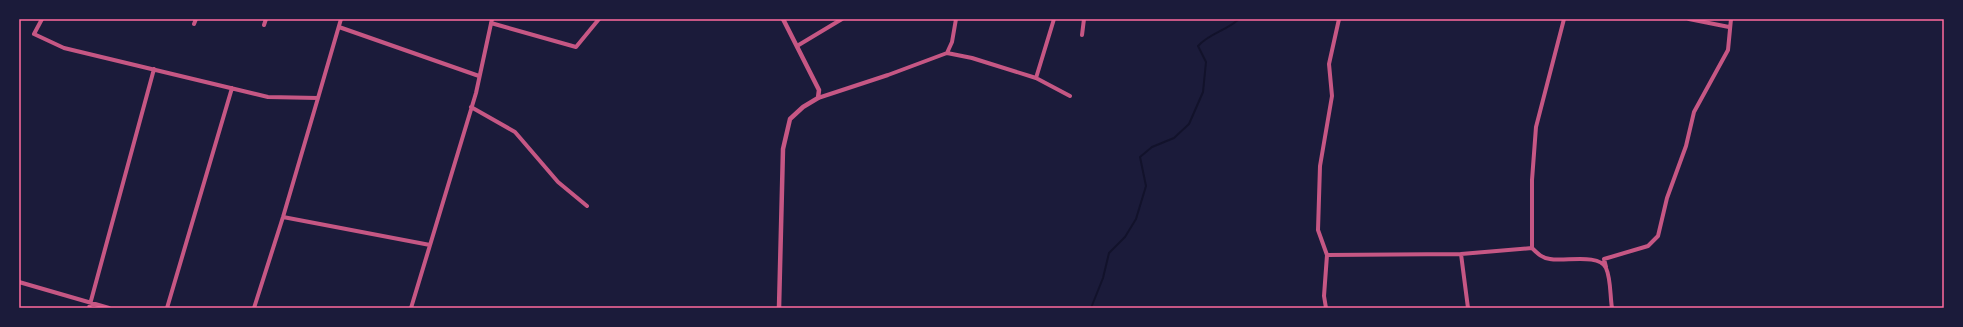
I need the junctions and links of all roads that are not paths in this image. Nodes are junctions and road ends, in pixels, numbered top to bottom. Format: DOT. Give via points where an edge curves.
graph roads {
  1 [pos="42,19"];
  2 [pos="196,19"];
  3 [pos="266,19"];
  4 [pos="341,19"];
  5 [pos="599,19"];
  6 [pos="783,19"];
  7 [pos="842,19"];
  8 [pos="956,19"];
  9 [pos="1054,19"];
  10 [pos="1084,19"];
  11 [pos="1339,19"];
  12 [pos="1564,19"];
  13 [pos="1689,19"];
  14 [pos="1731,19"];
  15 [pos="492,21"];
  16 [pos="194,24"];
  17 [pos="264,25"];
  18 [pos="339,26"];
  19 [pos="1729,27"];
  20 [pos="1082,35"];
  21 [pos="797,46"];
  22 [pos="947,53"];
  23 [pos="154,70"];
  24 [pos="479,76"];
  25 [pos="1036,78"];
  26 [pos="232,88"];
  27 [pos="1070,96"];
  28 [pos="318,98"];
  29 [pos="818,98"];
  30 [pos="471,107"];
  31 [pos="587,206"];
  32 [pos="283,217"];
  33 [pos="430,245"];
  34 [pos="1532,248"];
  35 [pos="1462,254"];
  36 [pos="1327,255"];
  37 [pos="1606,268"];
  38 [pos="19,282"];
  39 [pos="91,303"];
  40 [pos="89,308"];
  41 [pos="109,308"];
  42 [pos="168,308"];
  43 [pos="254,308"];
  44 [pos="410,308"];
  45 [pos="779,308"];
  46 [pos="1326,308"];
  47 [pos="1468,308"];
  48 [pos="1612,308"];
  1 -- 23 [label="street" via="34,34 64,48"];
  2 -- 16 [label="street"];
  3 -- 17 [label="street"];
  4 -- 18 [label="street"];
  5 -- 15 [label="street" via="576,47"];
  6 -- 21 [label="street"];
  7 -- 21 [label="street"];
  8 -- 22 [label="street" via="952,42"];
  9 -- 25 [label="street"];
  10 -- 20 [label="street"];
  11 -- 36 [label="street" via="1329,64 1332,96 1320,166 1318,230"];
  12 -- 34 [label="street" via="1536,127 1532,180"];
  13 -- 19 [label="street"];
  14 -- 19 [label="street"];
  15 -- 24 [label="street"];
  18 -- 24 [label="street"];
  18 -- 28 [label="street"];
  19 -- 37 [label="street" via="1728,50 1694,112 1658,236 1648,246 1604,259"];
  21 -- 29 [label="street" via="817,83"];
  22 -- 25 [label="street"];
  22 -- 29 [label="street"];
  23 -- 26 [label="street"];
  23 -- 39 [label="street"];
  24 -- 30 [label="street"];
  25 -- 27 [label="street"];
  26 -- 28 [label="street" via="268,97"];
  26 -- 42 [label="street"];
  28 -- 32 [label="street"];
  29 -- 45 [label="street" via="790,119 783,150"];
  30 -- 31 [label="street" via="515,132 558,182"];
  30 -- 33 [label="street"];
  32 -- 33 [label="street"];
  32 -- 43 [label="street"];
  33 -- 44 [label="street"];
  34 -- 35 [label="street"];
  34 -- 37 [label="street" via="1540,256 1551,260 1592,260 1600,262"];
  35 -- 36 [label="street"];
  35 -- 47 [label="street"];
  36 -- 46 [label="street" via="1324,296"];
  37 -- 48 [label="street"];
  38 -- 39 [label="street"];
  39 -- 40 [label="street"];
  39 -- 41 [label="street"];
}
